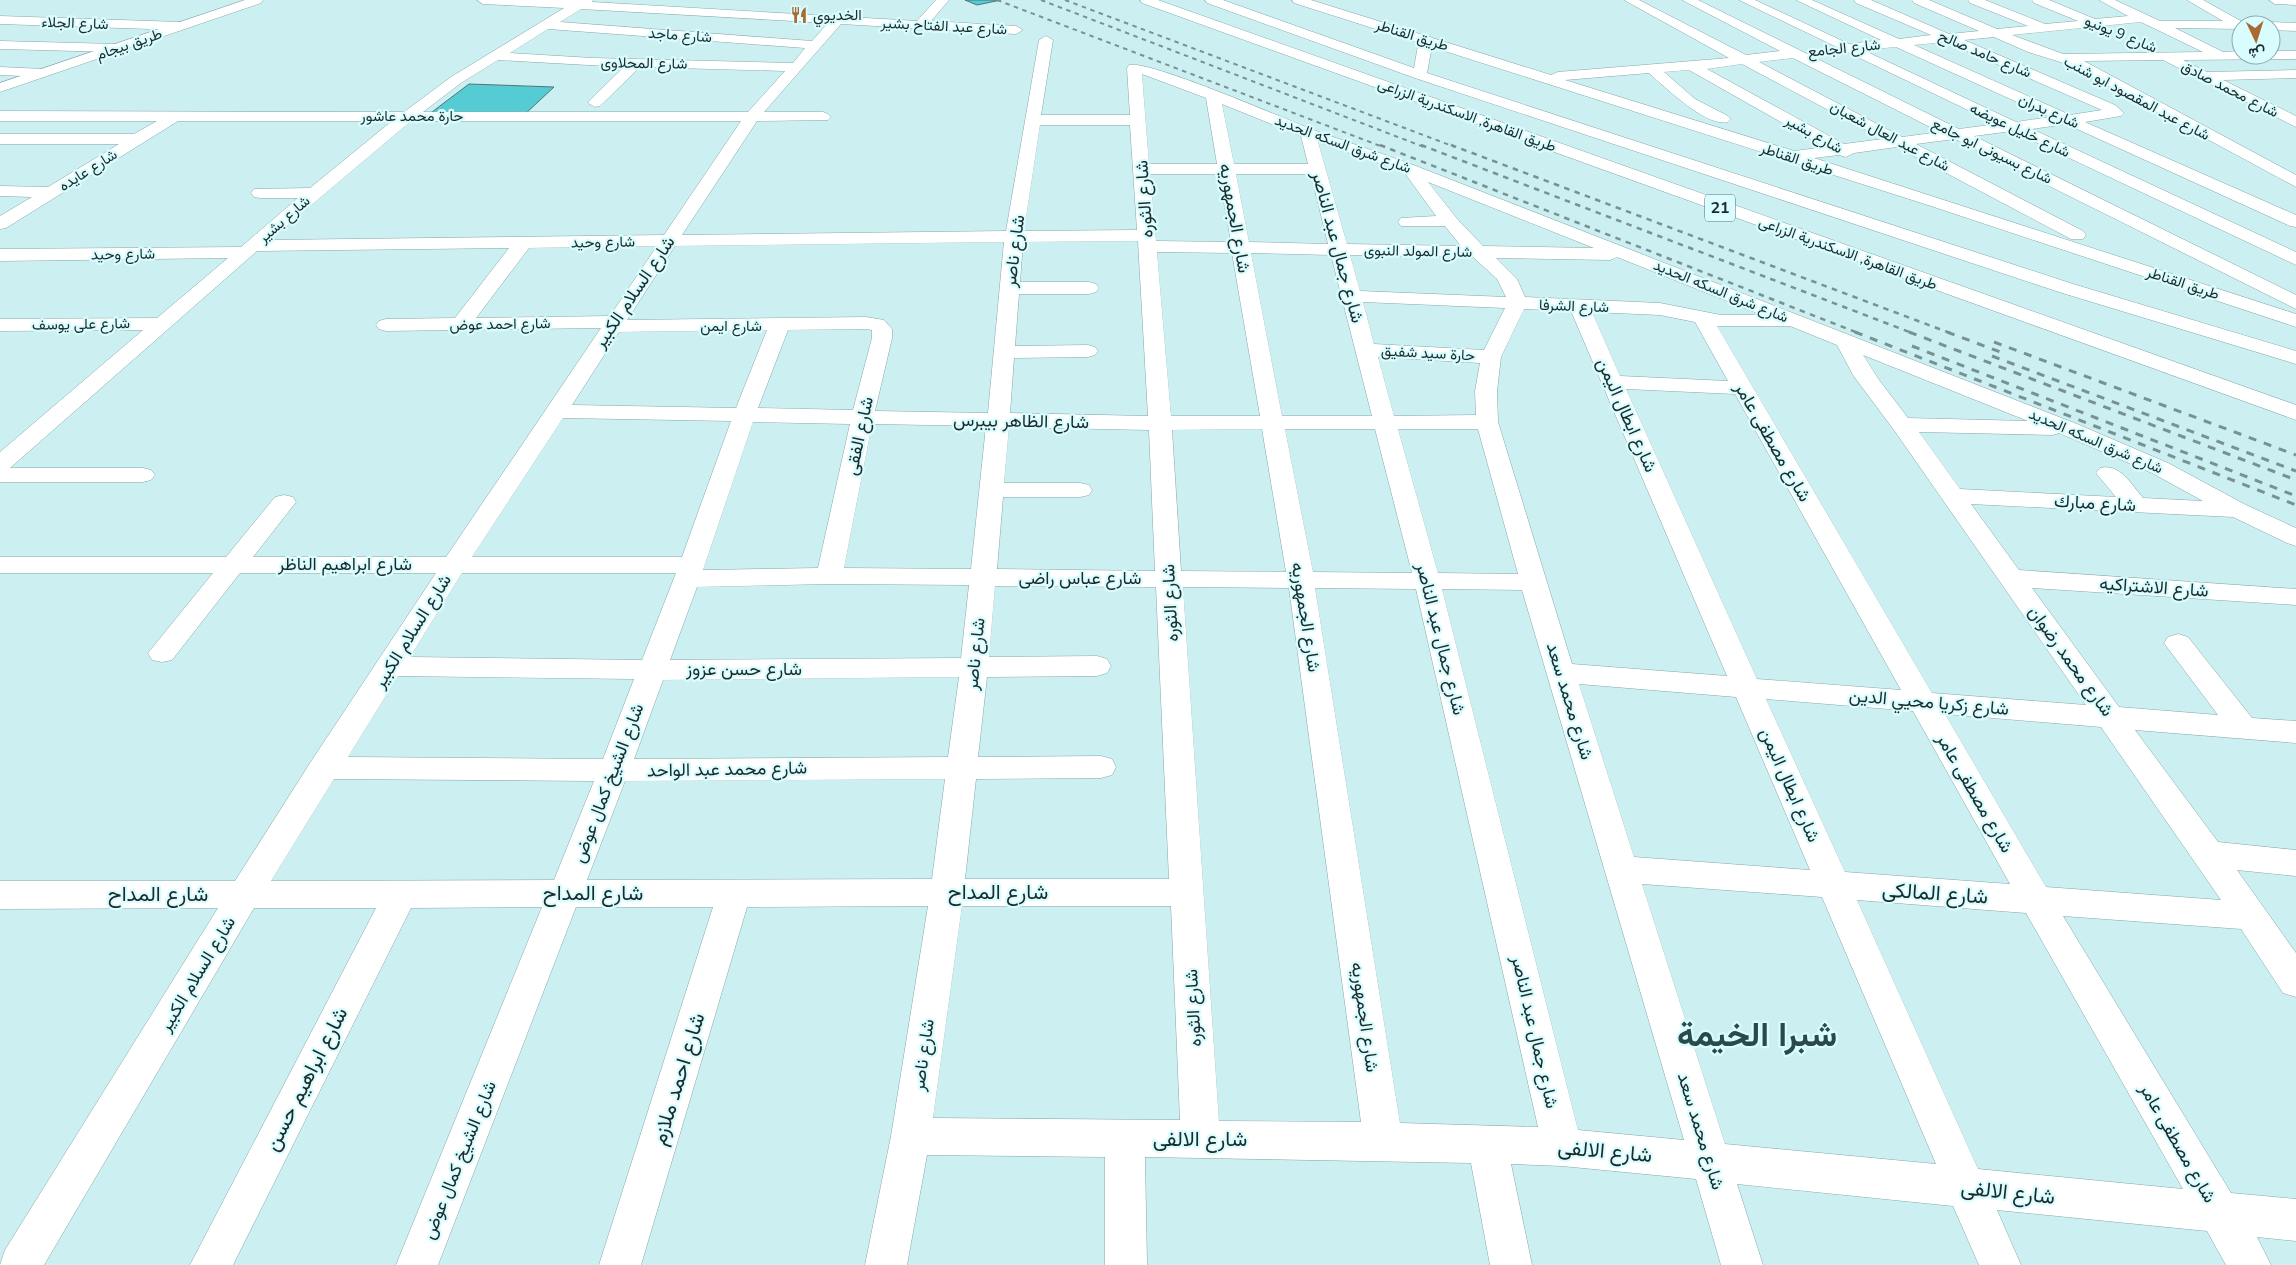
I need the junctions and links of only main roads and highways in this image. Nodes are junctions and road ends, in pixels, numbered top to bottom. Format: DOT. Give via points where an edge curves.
graph roads {
  1 [pos="257,0"];
  2 [pos="483,0"];
  3 [pos="652,0"];
  4 [pos="723,0"];
  5 [pos="944,0"];
  6 [pos="1146,0"];
  7 [pos="1211,0"];
  8 [pos="1298,0"];
  9 [pos="1630,0"];
  10 [pos="1688,0"];
  11 [pos="1745,0"];
  12 [pos="1802,0"];
  13 [pos="1922,0"];
  14 [pos="1974,0"];
  15 [pos="2038,0"];
  16 [pos="2105,0"];
  17 [pos="2193,0"];
  18 [pos="2275,0"];
  19 [pos="2296,1"];
  20 [pos="583,2"];
  21 [pos="1866,3"];
  22 [pos="785,5"];
  23 [pos="640,8"];
  24 [pos="663,9"];
  25 [pos="1823,10"];
  26 [pos="708,12"];
  27 [pos="750,14"];
  28 [pos="839,15"];
  29 [pos="1776,15"];
  30 [pos="772,16"];
  31 [pos="1727,19"];
  32 [pos="6,20"];
  33 [pos="2231,20"];
  34 [pos="2149,21"];
  35 [pos="2094,23"];
  36 [pos="920,24"];
  37 [pos="1676,24"];
  38 [pos="545,25"];
  39 [pos="2231,25"];
  40 [pos="0,26"];
  41 [pos="181,26"];
  42 [pos="2281,26"];
  43 [pos="2296,27"];
  44 [pos="2044,28"];
  45 [pos="1016,30"];
  46 [pos="633,32"];
  47 [pos="1996,33"];
  48 [pos="2122,34"];
  49 [pos="723,38"];
  50 [pos="1945,38"];
  51 [pos="1046,40"];
  52 [pos="1426,40"];
  53 [pos="2140,41"];
  54 [pos="1896,43"];
  55 [pos="0,45"];
  56 [pos="815,45"];
  57 [pos="2281,46"];
  58 [pos="116,48"];
  59 [pos="1847,48"];
  60 [pos="1795,53"];
  61 [pos="2296,54"];
  62 [pos="494,56"];
  63 [pos="2171,56"];
  64 [pos="2223,56"];
  65 [pos="2062,57"];
  66 [pos="2116,57"];
  67 [pos="1994,58"];
  68 [pos="1742,59"];
  69 [pos="592,62"];
  70 [pos="636,63"];
  71 [pos="693,64"];
  72 [pos="1691,66"];
  73 [pos="795,67"];
  74 [pos="1134,68"];
  75 [pos="1652,69"];
  76 [pos="0,72"];
  77 [pos="44,73"];
  78 [pos="2296,74"];
  79 [pos="1420,75"];
  80 [pos="2265,75"];
  81 [pos="2204,76"];
  82 [pos="1544,77"];
  83 [pos="0,88"];
  84 [pos="2296,90"];
  85 [pos="1213,95"];
  86 [pos="595,103"];
  87 [pos="0,116"];
  88 [pos="175,116"];
  89 [pos="408,116"];
  90 [pos="752,117"];
  91 [pos="823,117"];
  92 [pos="1723,119"];
  93 [pos="2295,119"];
  94 [pos="1034,120"];
  95 [pos="1138,120"];
  96 [pos="2068,120"];
  97 [pos="2015,127"];
  98 [pos="1308,133"];
  99 [pos="1958,134"];
  100 [pos="138,138"];
  101 [pos="0,139"];
  102 [pos="1900,142"];
  103 [pos="1842,150"];
  104 [pos="1790,156"];
  105 [pos="1141,169"];
  106 [pos="1226,169"];
  107 [pos="1317,169"];
  108 [pos="1410,169"];
  109 [pos="2289,191"];
  110 [pos="0,192"];
  111 [pos="51,192"];
  112 [pos="260,193"];
  113 [pos="314,193"];
  114 [pos="2240,198"];
  115 [pos="1937,202"];
  116 [pos="1450,221"];
  117 [pos="1407,222"];
  118 [pos="2296,222"];
  119 [pos="0,224"];
  120 [pos="1014,236"];
  121 [pos="1147,240"];
  122 [pos="668,241"];
  123 [pos="523,243"];
  124 [pos="1240,248"];
  125 [pos="249,249"];
  126 [pos="1338,249"];
  127 [pos="1476,252"];
  128 [pos="1629,254"];
  129 [pos="0,255"];
  130 [pos="2295,259"];
  131 [pos="2150,272"];
  132 [pos="1009,288"];
  133 [pos="1089,288"];
  134 [pos="1351,296"];
  135 [pos="1517,303"];
  136 [pos="2296,304"];
  137 [pos="1580,306"];
  138 [pos="2264,310"];
  139 [pos="1703,319"];
  140 [pos="1796,321"];
  141 [pos="2296,321"];
  142 [pos="163,324"];
  143 [pos="461,324"];
  144 [pos="613,324"];
  145 [pos="850,324"];
  146 [pos="0,325"];
  147 [pos="386,325"];
  148 [pos="779,326"];
  149 [pos="1846,341"];
  150 [pos="1364,350"];
  151 [pos="1088,351"];
  152 [pos="1004,352"];
  153 [pos="1491,357"];
  154 [pos="2296,358"];
  155 [pos="1612,382"];
  156 [pos="1742,388"];
  157 [pos="555,411"];
  158 [pos="2296,413"];
  159 [pos="744,414"];
  160 [pos="862,418"];
  161 [pos="998,421"];
  162 [pos="1384,422"];
  163 [pos="1487,422"];
  164 [pos="1160,423"];
  165 [pos="1271,423"];
  166 [pos="1902,425"];
  167 [pos="2069,428"];
  168 [pos="0,464"];
  169 [pos="2108,473"];
  170 [pos="0,475"];
  171 [pos="143,475"];
  172 [pos="992,490"];
  173 [pos="1080,490"];
  174 [pos="1952,496"];
  175 [pos="284,502"];
  176 [pos="2136,505"];
  177 [pos="2237,510"];
  178 [pos="2296,538"];
  179 [pos="0,564"];
  180 [pos="234,564"];
  181 [pos="454,564"];
  182 [pos="689,572"];
  183 [pos="829,576"];
  184 [pos="983,577"];
  185 [pos="1168,578"];
  186 [pos="2011,578"];
  187 [pos="1301,580"];
  188 [pos="1427,581"];
  189 [pos="1533,582"];
  190 [pos="2296,597"];
  191 [pos="2178,643"];
  192 [pos="162,653"];
  193 [pos="390,666"];
  194 [pos="1097,666"];
  195 [pos="974,667"];
  196 [pos="652,670"];
  197 [pos="1562,673"];
  198 [pos="1747,688"];
  199 [pos="1921,701"];
  200 [pos="2110,716"];
  201 [pos="2244,728"];
  202 [pos="2296,732"];
  203 [pos="963,767"];
  204 [pos="1101,767"];
  205 [pos="323,768"];
  206 [pos="614,770"];
  207 [pos="2208,854"];
  208 [pos="2296,863"];
  209 [pos="1620,869"];
  210 [pos="1834,885"];
  211 [pos="736,892"];
  212 [pos="947,892"];
  213 [pos="1186,892"];
  214 [pos="401,893"];
  215 [pos="564,893"];
  216 [pos="0,894"];
  217 [pos="245,894"];
  218 [pos="2036,900"];
  219 [pos="2249,916"];
  220 [pos="2296,982"];
  221 [pos="911,1136"];
  222 [pos="1125,1139"];
  223 [pos="1201,1139"];
  224 [pos="1383,1141"];
  225 [pos="1486,1144"];
  226 [pos="1562,1147"];
  227 [pos="1710,1161"];
  228 [pos="1966,1188"];
  229 [pos="2220,1213"];
  230 [pos="2296,1220"];
  231 [pos="20,1265"];
  232 [pos="211,1265"];
  233 [pos="417,1265"];
  234 [pos="620,1265"];
  235 [pos="886,1265"];
  236 [pos="1126,1265"];
  237 [pos="1510,1265"];
  238 [pos="1742,1265"];
  239 [pos="2000,1265"];
  240 [pos="2250,1265"];
  1 -- 41 [label="main road, طريق بيجام"];
  2 -- 20 [label="main road, شارع عبد الفتاح بشير"];
  3 -- 23 [label="main road"];
  4 -- 26 [label="main road"];
  5 -- 36 [label="main road"];
  6 -- 158 [label="main road, طريق القاهرة, الاسكندرية الزراعى / 21"];
  7 -- 79 [label="main road, طريق القاهرة, الاسكندرية الزراعى / 21"];
  8 -- 52 [label="main road, طريق القناطر"];
  9 -- 37 [label="main road, شارع عبد العال شعبان"];
  10 -- 31 [label="main road, شارع بسيونى ابو جامع"];
  11 -- 29 [label="main road, شارع خليل عويضه"];
  12 -- 25 [label="main road, شارع بدران"];
  13 -- 21 [label="main road"];
  13 -- 47 [label="main road, شارع عبد المقصود ابو شنب"];
  14 -- 44 [label="main road"];
  15 -- 35 [label="main road, شارع 9 يونيو"];
  16 -- 34 [label="main road"];
  17 -- 33 [label="main road"];
  18 -- 19 [label="main road"];
  20 -- 23 [label="main road, شارع عبد الفتاح بشير"];
  20 -- 38 [label="main road, شارع بشير"];
  21 -- 25 [label="main road"];
  21 -- 50 [label="main road, شارع حامد صالح"];
  22 -- 30 [label="main road"];
  23 -- 24 [label="main road, شارع عبد الفتاح بشير"];
  24 -- 26 [label="main road, شارع عبد الفتاح بشير"];
  24 -- 46 [label="main road"];
  25 -- 29 [label="main road"];
  25 -- 54 [label="main road, شارع بدران"];
  26 -- 27 [label="main road, شارع عبد الفتاح بشير"];
  27 -- 30 [label="main road, شارع عبد الفتاح بشير"];
  27 -- 49 [label="main road"];
  28 -- 30 [label="main road, شارع عبد الفتاح بشير"];
  28 -- 36 [label="main road, شارع عبد الفتاح بشير"];
  28 -- 56 [label="main road, شارع السلام الكبير"];
  29 -- 31 [label="main road"];
  29 -- 59 [label="main road, شارع خليل عويضه"];
  31 -- 37 [label="main road"];
  31 -- 60 [label="main road, شارع بسيونى ابو جامع"];
  32 -- 40 [label="main road"];
  32 -- 41 [label="main road, شارع الجلاء"];
  34 -- 35 [label="main road, شارع الجامع"];
  34 -- 39 [label="main road, شارع الجامع"];
  34 -- 64 [label="main road"];
  35 -- 44 [label="main road, شارع الجامع"];
  35 -- 48 [label="main road, شارع 9 يونيو"];
  36 -- 45 [label="main road, شارع عبد الفتاح بشير"];
  37 -- 68 [label="main road, شارع عبد العال شعبان"];
  38 -- 46 [label="main road, شارع ماجد"];
  38 -- 62 [label="main road, شارع بشير"];
  41 -- 58 [label="main road, طريق بيجام"];
  42 -- 43 [label="main road"];
  44 -- 47 [label="main road, شارع الجامع"];
  44 -- 66 [label="main road"];
  46 -- 49 [label="main road, شارع ماجد"];
  46 -- 69 [label="main road"];
  47 -- 50 [label="main road, شارع الجامع"];
  47 -- 65 [label="main road, شارع عبد المقصود ابو شنب"];
  49 -- 56 [label="main road, شارع ماجد"];
  49 -- 71 [label="main road"];
  50 -- 54 [label="main road, شارع الجامع"];
  50 -- 67 [label="main road, شارع حامد صالح"];
  51 -- 94 [label="main road, شارع ناصر"];
  52 -- 79 [label="main road"];
  52 -- 82 [label="main road, طريق القناطر"];
  53 -- 63 [label="main road, شارع 9 يونيو"];
  54 -- 59 [label="main road, شارع الجامع"];
  54 -- 96 [label="main road, شارع بدران"];
  55 -- 58 [label="main road"];
  56 -- 73 [label="main road, شارع السلام الكبير"];
  57 -- 61 [label="main road"];
  58 -- 77 [label="main road, طريق بيجام"];
  59 -- 60 [label="main road, شارع الجامع"];
  59 -- 97 [label="main road, شارع خليل عويضه"];
  60 -- 68 [label="main road, شارع الجامع"];
  60 -- 99 [label="main road, شارع بسيونى ابو جامع"];
  61 -- 64 [label="main road"];
  62 -- 69 [label="main road, شارع المحلاوى"];
  62 -- 89 [label="main road, شارع بشير"];
  63 -- 64 [label="main road"];
  63 -- 66 [label="main road"];
  63 -- 81 [label="main road, شارع محمد صادق"];
  65 -- 66 [label="main road"];
  65 -- 67 [label="main road"];
  65 -- 109 [label="main road, شارع عبد المقصود ابو شنب"];
  67 -- 96 [label="main road, شارع حامد صالح" via="2116,113"];
  68 -- 72 [label="main road, شارع الجامع"];
  68 -- 102 [label="main road, شارع عبد العال شعبان"];
  69 -- 70 [label="main road, شارع المحلاوى"];
  70 -- 71 [label="main road, شارع المحلاوى"];
  70 -- 86 [label="main road"];
  71 -- 73 [label="main road, شارع المحلاوى"];
  72 -- 75 [label="main road, شارع الجامع"];
  72 -- 103 [label="main road, شارع بشير"];
  73 -- 90 [label="main road, شارع السلام الكبير"];
  74 -- 85 [label="main road, شارع شرق السكه الحديد"];
  74 -- 95 [label="main road, شارع الثوره"];
  75 -- 82 [label="main road, شارع الجامع"];
  75 -- 92 [label="main road" via="1690,102"];
  76 -- 77 [label="main road"];
  77 -- 83 [label="main road, طريق بيجام"];
  78 -- 80 [label="main road"];
  79 -- 154 [label="main road, طريق القاهرة, الاسكندرية الزراعى / 21" via="2066,288"];
  80 -- 81 [label="main road"];
  80 -- 84 [label="main road"];
  81 -- 93 [label="main road, شارع محمد صادق"];
  82 -- 104 [label="main road, طريق القناطر"];
  85 -- 98 [label="main road, شارع شرق السكه الحديد"];
  85 -- 106 [label="main road, شارع الجمهوريه"];
  87 -- 88 [label="main road, حارة محمد عاشور"];
  88 -- 89 [label="main road, حارة محمد عاشور"];
  88 -- 100 [label="main road, شارع عايده"];
  89 -- 90 [label="main road, حارة محمد عاشور"];
  89 -- 113 [label="main road, شارع بشير"];
  90 -- 91 [label="main road, حارة محمد عاشور"];
  90 -- 122 [label="main road, شارع السلام الكبير"];
  94 -- 95 [label="main road"];
  94 -- 120 [label="main road, شارع ناصر"];
  95 -- 105 [label="main road, شارع الثوره"];
  96 -- 97 [label="main road"];
  96 -- 114 [label="main road, شارع بدران"];
  97 -- 99 [label="main road"];
  97 -- 130 [label="main road, شارع خليل عويضه"];
  98 -- 107 [label="main road, شارع جمال عبد الناصر"];
  98 -- 108 [label="main road, شارع شرق السكه الحديد"];
  99 -- 102 [label="main road"];
  99 -- 136 [label="main road, شارع بسيونى ابو جامع"];
  100 -- 101 [label="main road"];
  100 -- 111 [label="main road, شارع عايده"];
  102 -- 103 [label="main road"];
  102 -- 131 [label="main road, شارع عبد العال شعبان"];
  103 -- 104 [label="main road"];
  103 -- 115 [label="main road, شارع بشير"];
  104 -- 115 [label="main road, طريق القناطر"];
  105 -- 106 [label="main road"];
  105 -- 121 [label="main road, شارع الثوره"];
  106 -- 107 [label="main road"];
  106 -- 124 [label="main road, شارع الجمهوريه"];
  107 -- 126 [label="main road, شارع جمال عبد الناصر"];
  108 -- 116 [label="main road"];
  108 -- 128 [label="main road, شارع شرق السكه الحديد"];
  109 -- 114 [label="main road"];
  110 -- 111 [label="main road"];
  111 -- 119 [label="main road, شارع عايده"];
  112 -- 113 [label="main road"];
  113 -- 125 [label="main road, شارع بشير"];
  114 -- 118 [label="main road, شارع بدران"];
  115 -- 131 [label="main road, طريق القناطر"];
  116 -- 117 [label="main road"];
  116 -- 127 [label="main road"];
  120 -- 121 [label="main road, شارع المولد النبوى"];
  120 -- 122 [label="main road, شارع وحيد"];
  120 -- 132 [label="main road, شارع ناصر"];
  121 -- 124 [label="main road, شارع المولد النبوى"];
  121 -- 164 [label="main road, شارع الثوره"];
  122 -- 123 [label="main road, شارع وحيد"];
  122 -- 144 [label="main road, شارع السلام الكبير"];
  123 -- 125 [label="main road, شارع وحيد"];
  123 -- 143 [label="main road"];
  124 -- 126 [label="main road, شارع المولد النبوى"];
  124 -- 165 [label="main road, شارع الجمهوريه"];
  125 -- 129 [label="main road, شارع وحيد"];
  125 -- 142 [label="main road, شارع بشير"];
  126 -- 127 [label="main road, شارع المولد النبوى"];
  126 -- 134 [label="main road, شارع جمال عبد الناصر"];
  127 -- 128 [label="main road, شارع المولد النبوى"];
  127 -- 135 [label="main road" via="1500,269 1516,294"];
  128 -- 140 [label="main road, شارع شرق السكه الحديد"];
  131 -- 138 [label="main road, طريق القناطر"];
  132 -- 133 [label="main road"];
  132 -- 152 [label="main road, شارع ناصر"];
  134 -- 135 [label="main road, شارع الشرفا"];
  134 -- 150 [label="main road, شارع جمال عبد الناصر"];
  135 -- 137 [label="main road, شارع الشرفا"];
  135 -- 153 [label="main road, شارع محمد سعد"];
  136 -- 138 [label="main road"];
  137 -- 139 [label="main road, شارع الشرفا" via="1671,310"];
  137 -- 155 [label="main road, شارع ابطال اليمن"];
  138 -- 141 [label="main road, طريق القناطر"];
  139 -- 140 [label="main road, شارع الشرفا"];
  139 -- 156 [label="main road, شارع مصطفى عامر"];
  140 -- 149 [label="main road, شارع شرق السكه الحديد"];
  142 -- 146 [label="main road, شارع على يوسف"];
  142 -- 168 [label="main road, شارع بشير"];
  143 -- 144 [label="main road, شارع احمد عوض"];
  143 -- 147 [label="main road, شارع احمد عوض"];
  144 -- 148 [label="main road, شارع ايمن"];
  144 -- 157 [label="main road, شارع السلام الكبير"];
  145 -- 148 [label="main road, شارع ايمن"];
  145 -- 160 [label="main road, شارع الفقى" via="877,324 882,329"];
  148 -- 159 [label="main road, شارع الشيخ كمال عوض"];
  149 -- 166 [label="main road, شارع محمد رضوان" via="1857,366"];
  149 -- 167 [label="main road, شارع شرق السكه الحديد"];
  150 -- 153 [label="main road, حارة سيد شفيق"];
  150 -- 162 [label="main road, شارع جمال عبد الناصر"];
  151 -- 152 [label="main road"];
  152 -- 161 [label="main road, شارع ناصر"];
  153 -- 163 [label="main road, شارع محمد سعد" via="1486,391"];
  155 -- 156 [label="main road"];
  155 -- 198 [label="main road, شارع ابطال اليمن"];
  156 -- 199 [label="main road, شارع مصطفى عامر"];
  157 -- 159 [label="main road, شارع الظاهر بيبرس"];
  157 -- 181 [label="main road, شارع السلام الكبير"];
  159 -- 160 [label="main road, شارع الظاهر بيبرس"];
  159 -- 182 [label="main road, شارع الشيخ كمال عوض"];
  160 -- 161 [label="main road, شارع الظاهر بيبرس"];
  160 -- 183 [label="main road, شارع الفقى"];
  161 -- 164 [label="main road, شارع الظاهر بيبرس"];
  161 -- 172 [label="main road, شارع ناصر"];
  162 -- 163 [label="main road, شارع الظاهر بيبرس"];
  162 -- 165 [label="main road, شارع الظاهر بيبرس"];
  162 -- 188 [label="main road, شارع جمال عبد الناصر"];
  163 -- 189 [label="main road, شارع محمد سعد"];
  164 -- 165 [label="main road, شارع الظاهر بيبرس"];
  164 -- 185 [label="main road, شارع الثوره"];
  165 -- 187 [label="main road, شارع الجمهوريه"];
  166 -- 167 [label="main road"];
  166 -- 174 [label="main road, شارع محمد رضوان"];
  167 -- 177 [label="main road, شارع شرق السكه الحديد" via="2160,468"];
  169 -- 176 [label="main road"];
  170 -- 171 [label="main road"];
  172 -- 173 [label="main road"];
  172 -- 184 [label="main road, شارع ناصر"];
  174 -- 176 [label="main road, شارع مبارك"];
  174 -- 186 [label="main road, شارع محمد رضوان"];
  175 -- 180 [label="main road"];
  176 -- 177 [label="main road, شارع مبارك"];
  177 -- 178 [label="main road, شارع شرق السكه الحديد"];
  179 -- 180 [label="main road, شارع ابراهيم الناظر"];
  180 -- 181 [label="main road, شارع ابراهيم الناظر"];
  180 -- 192 [label="main road"];
  181 -- 182 [label="main road, شارع ابراهيم الناظر"];
  181 -- 193 [label="main road, شارع السلام الكبير"];
  182 -- 183 [label="main road, شارع عباس راضى"];
  182 -- 196 [label="main road, شارع الشيخ كمال عوض"];
  183 -- 184 [label="main road, شارع عباس راضى"];
  184 -- 185 [label="main road, شارع عباس راضى"];
  184 -- 195 [label="main road, شارع ناصر"];
  185 -- 187 [label="main road, شارع عباس راضى"];
  185 -- 213 [label="main road, شارع الثوره"];
  186 -- 190 [label="main road, شارع الاشتراكيه"];
  186 -- 200 [label="main road, شارع محمد رضوان"];
  187 -- 188 [label="main road, شارع عباس راضى"];
  187 -- 224 [label="main road, شارع الجمهوريه"];
  188 -- 189 [label="main road, شارع عباس راضى"];
  188 -- 226 [label="main road, شارع جمال عبد الناصر"];
  189 -- 197 [label="main road, شارع محمد سعد"];
  191 -- 201 [label="main road"];
  193 -- 196 [label="main road, شارع حسن عزوز"];
  193 -- 205 [label="main road, شارع السلام الكبير"];
  194 -- 195 [label="main road, شارع حسن عزوز"];
  195 -- 196 [label="main road, شارع حسن عزوز"];
  195 -- 203 [label="main road, شارع ناصر"];
  196 -- 206 [label="main road, شارع الشيخ كمال عوض"];
  197 -- 198 [label="main road, شارع زكريا محيي الدين"];
  197 -- 209 [label="main road, شارع محمد سعد"];
  198 -- 199 [label="main road, شارع زكريا محيي الدين"];
  198 -- 210 [label="main road, شارع ابطال اليمن"];
  199 -- 200 [label="main road, شارع زكريا محيي الدين"];
  199 -- 218 [label="main road, شارع مصطفى عامر"];
  200 -- 201 [label="main road, شارع زكريا محيي الدين"];
  200 -- 207 [label="main road, شارع محمد رضوان"];
  201 -- 202 [label="main road, شارع زكريا محيي الدين"];
  203 -- 204 [label="main road, شارع محمد عبد الواحد"];
  203 -- 206 [label="main road, شارع محمد عبد الواحد"];
  203 -- 212 [label="main road, شارع ناصر"];
  205 -- 206 [label="main road, شارع محمد عبد الواحد"];
  205 -- 217 [label="main road, شارع السلام الكبير"];
  206 -- 215 [label="main road, شارع الشيخ كمال عوض"];
  207 -- 208 [label="main road"];
  207 -- 219 [label="main road, شارع محمد رضوان"];
  209 -- 210 [label="main road, شارع المالكى"];
  209 -- 227 [label="main road, شارع محمد سعد"];
  210 -- 218 [label="main road, شارع المالكى"];
  210 -- 228 [label="main road, شارع ابطال اليمن"];
  211 -- 212 [label="main road, شارع المداح"];
  211 -- 215 [label="main road, شارع المداح"];
  211 -- 234 [label="main road, شارع احمد ملازم"];
  212 -- 213 [label="main road, شارع المداح"];
  212 -- 221 [label="main road, شارع ناصر"];
  213 -- 223 [label="main road, شارع الثوره"];
  214 -- 215 [label="main road, شارع المداح"];
  214 -- 217 [label="main road, شارع المداح"];
  214 -- 232 [label="main road, شارع ابراهيم حسن"];
  215 -- 233 [label="main road, شارع الشيخ كمال عوض"];
  216 -- 217 [label="main road, شارع المداح"];
  217 -- 231 [label="main road, شارع السلام الكبير"];
  218 -- 219 [label="main road, شارع المالكى"];
  218 -- 229 [label="main road, شارع مصطفى عامر"];
  219 -- 220 [label="main road, شارع محمد رضوان"];
  221 -- 222 [label="main road, شارع الالفى"];
  221 -- 235 [label="main road, شارع ناصر"];
  222 -- 223 [label="main road, شارع الالفى"];
  222 -- 236 [label="main road"];
  223 -- 224 [label="main road, شارع الالفى"];
  224 -- 225 [label="main road, شارع الالفى"];
  225 -- 226 [label="main road, شارع الالفى"];
  225 -- 237 [label="main road"];
  226 -- 227 [label="main road, شارع الالفى"];
  227 -- 228 [label="main road, شارع الالفى"];
  227 -- 238 [label="main road, شارع محمد سعد"];
  228 -- 229 [label="main road, شارع الالفى"];
  228 -- 239 [label="main road, شارع ابطال اليمن"];
  229 -- 230 [label="main road, شارع الالفى"];
  229 -- 240 [label="main road, شارع مصطفى عامر"];
}
